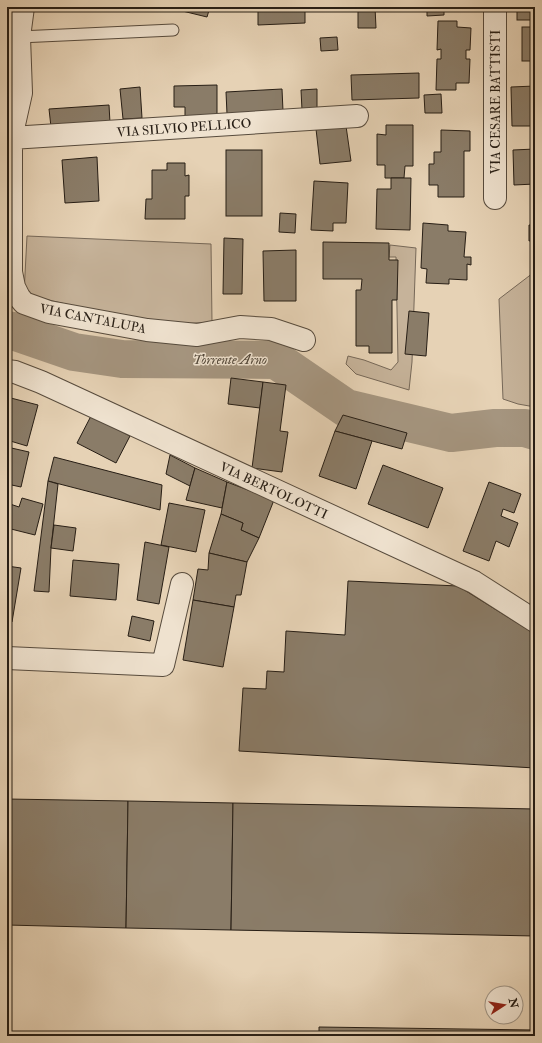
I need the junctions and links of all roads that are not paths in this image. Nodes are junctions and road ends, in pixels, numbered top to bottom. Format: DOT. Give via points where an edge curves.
graph roads {
  1 [pos="23,7"];
  2 [pos="495,7"];
  3 [pos="173,30"];
  4 [pos="19,38"];
  5 [pos="357,116"];
  6 [pos="9,138"];
  7 [pos="495,198"];
  8 [pos="304,340"];
  9 [pos="7,371"];
  10 [pos="182,584"];
  11 [pos="535,621"];
  12 [pos="7,658"];
  1 -- 4 [label="street, VIA CANTALUPA"];
  2 -- 7 [label="street, VIA CESARE BATTISTI"];
  3 -- 4 [label="lane"];
  4 -- 6 [label="street, VIA CANTALUPA" via="21,93"];
  5 -- 6 [label="street, VIA SILVIO PELLICO"];
  6 -- 8 [label="street, VIA CANTALUPA" via="11,272 18,297 24,303 49,312 147,330 197,335 240,327 263,328"];
  9 -- 11 [label="street, VIA BERTOLOTTI" via="41,382 474,582"];
  10 -- 12 [label="street" via="163,665"];
}
